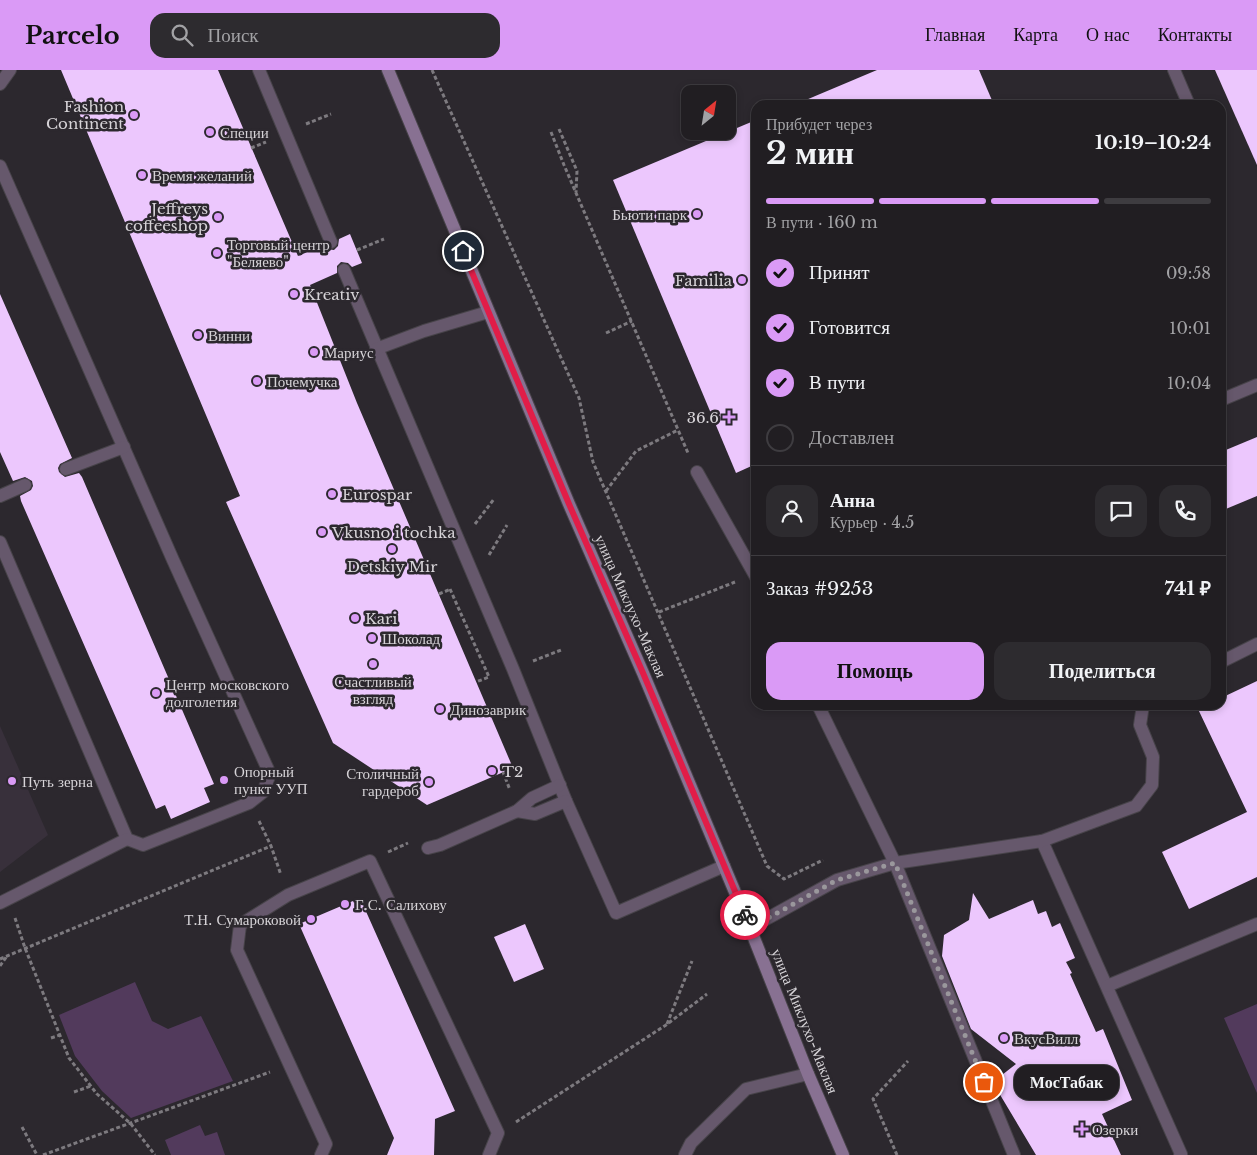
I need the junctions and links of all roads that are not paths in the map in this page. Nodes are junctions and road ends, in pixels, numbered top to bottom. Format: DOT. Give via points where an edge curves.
graph roads {
  1 [pos="10,70"];
  2 [pos="259,70"];
  3 [pos="388,70"];
  4 [pos="1174,70"];
  5 [pos="0,84"];
  6 [pos="1187,100"];
  7 [pos="0,166"];
  8 [pos="331,242"];
  9 [pos="344,270"];
  10 [pos="488,312"];
  11 [pos="376,349"];
  12 [pos="1257,385"];
  13 [pos="1226,398"];
  14 [pos="124,448"];
  15 [pos="66,469"];
  16 [pos="696,472"];
  17 [pos="25,485"];
  18 [pos="0,496"];
  19 [pos="0,542"];
  20 [pos="751,567"];
  21 [pos="1257,644"];
  22 [pos="1226,660"];
  23 [pos="820,710"];
  24 [pos="1142,710"];
  25 [pos="560,785"];
  26 [pos="566,801"];
  27 [pos="517,811"];
  28 [pos="127,839"];
  29 [pos="1042,841"];
  30 [pos="428,848"];
  31 [pos="895,863"];
  32 [pos="724,866"];
  33 [pos="4,901"];
  34 [pos="1257,924"];
  35 [pos="750,928"];
  36 [pos="1106,986"];
  37 [pos="808,1074"];
  38 [pos="321,1155"];
  39 [pos="489,1155"];
  40 [pos="686,1155"];
  41 [pos="843,1155"];
  42 [pos="1014,1155"];
  43 [pos="1180,1155"];
  1 -- 5 [label="lane"];
  2 -- 8 [label="lane"];
  3 -- 10 [label="main road, улица Миклухо-Маклая"];
  4 -- 6 [label="lane"];
  7 -- 14 [label="lane"];
  9 -- 11 [label="lane"];
  10 -- 11 [label="lane"];
  10 -- 32 [label="main road, улица Миклухо-Маклая"];
  11 -- 25 [label="lane"];
  12 -- 13 [label="lane"];
  14 -- 15 [label="lane"];
  14 -- 28 [label="lane" via="270,774 263,792 249,803 143,845"];
  16 -- 20 [label="lane"];
  17 -- 18 [label="lane"];
  19 -- 28 [label="lane"];
  21 -- 22 [label="lane"];
  23 -- 31 [label="lane"];
  24 -- 29 [label="lane" via="1140,725 1153,757 1152,785 1136,806"];
  25 -- 26 [label="lane"];
  25 -- 27 [label="lane" via="532,798"];
  26 -- 27 [label="lane" via="535,814"];
  26 -- 32 [label="lane" via="616,913"];
  27 -- 30 [label="lane"];
  28 -- 33 [label="lane"];
  29 -- 31 [label="lane"];
  29 -- 36 [label="lane"];
  31 -- 35 [label="lane" via="837,880"];
  31 -- 42 [label="lane"];
  32 -- 35 [label="main road, улица Миклухо-Маклая"];
  34 -- 36 [label="lane"];
  35 -- 37 [label="main road, улица Миклухо-Маклая"];
  36 -- 43 [label="lane"];
  37 -- 40 [label="lane" via="746,1090 691,1143"];
  37 -- 41 [label="main road, улица Миклухо-Маклая"];
  38 -- 39 [label="lane" via="326,1144 237,950 240,925 288,895 370,861 498,1133"];
}
